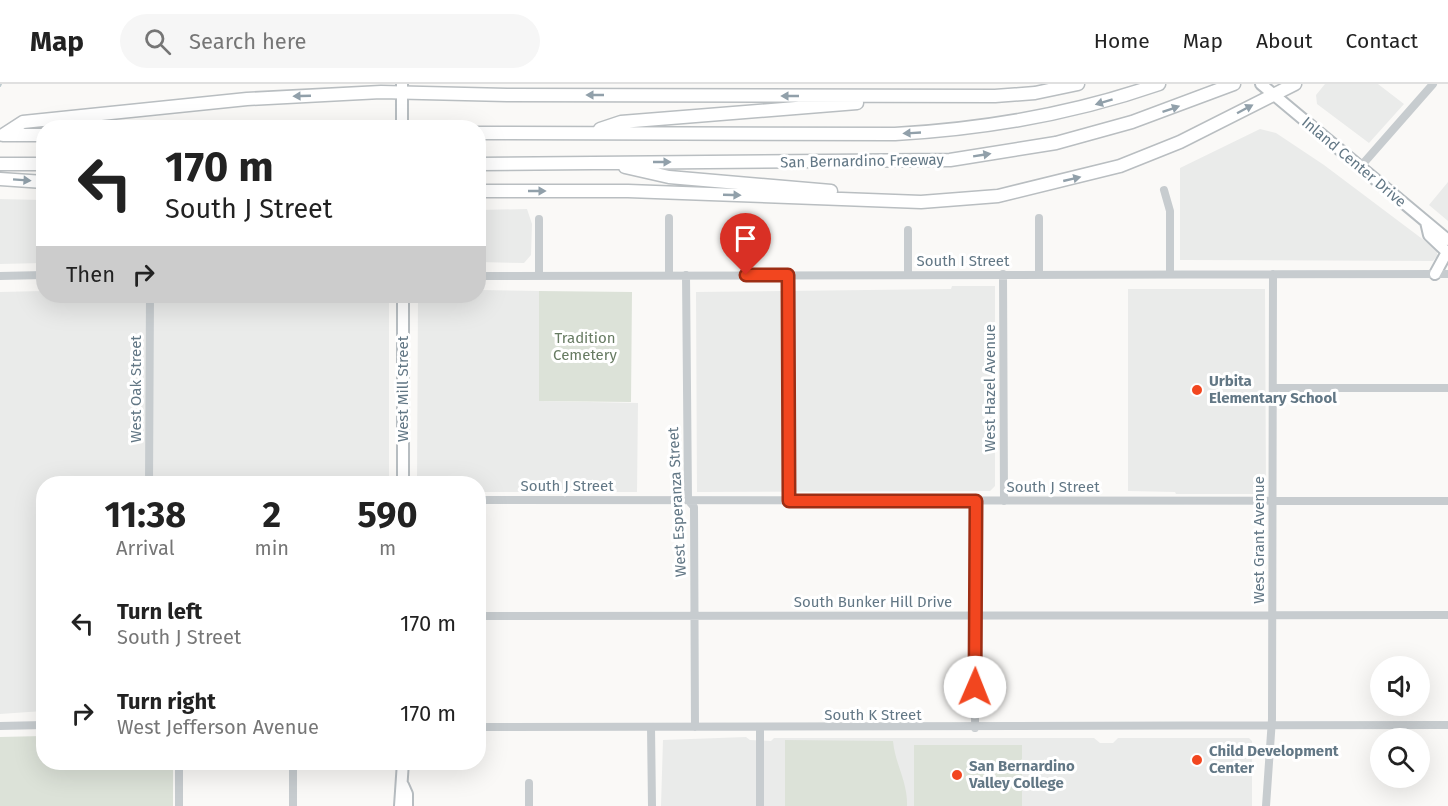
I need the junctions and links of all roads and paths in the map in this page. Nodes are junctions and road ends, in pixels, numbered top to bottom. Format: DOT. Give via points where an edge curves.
graph roads {
  1 [pos="1078,84"];
  2 [pos="1159,84"];
  3 [pos="1234,84"];
  4 [pos="1296,84"];
  5 [pos="1433,84"];
  6 [pos="402,89"];
  7 [pos="1266,89"];
  8 [pos="995,96"];
  9 [pos="42,120"];
  10 [pos="402,120"];
  11 [pos="36,121"];
  12 [pos="486,133"];
  13 [pos="587,133"];
  14 [pos="2,135"];
  15 [pos="36,135"];
  16 [pos="603,162"];
  17 [pos="0,164"];
  18 [pos="36,164"];
  19 [pos="486,164"];
  20 [pos="1361,166"];
  21 [pos="0,179"];
  22 [pos="36,181"];
  23 [pos="1032,189"];
  24 [pos="1164,190"];
  25 [pos="486,191"];
  26 [pos="669,218"];
  27 [pos="1039,218"];
  28 [pos="538,219"];
  29 [pos="1426,222"];
  30 [pos="908,230"];
  31 [pos="1448,240"];
  32 [pos="1003,274"];
  33 [pos="1039,274"];
  34 [pos="1170,274"];
  35 [pos="1273,274"];
  36 [pos="1435,274"];
  37 [pos="1448,274"];
  38 [pos="36,275"];
  39 [pos="669,275"];
  40 [pos="686,275"];
  41 [pos="788,275"];
  42 [pos="908,275"];
  43 [pos="0,276"];
  44 [pos="486,276"];
  45 [pos="539,276"];
  46 [pos="150,303"];
  47 [pos="403,303"];
  48 [pos="1273,388"];
  49 [pos="1448,388"];
  50 [pos="149,476"];
  51 [pos="403,476"];
  52 [pos="486,500"];
  53 [pos="688,500"];
  54 [pos="789,501"];
  55 [pos="976,501"];
  56 [pos="1004,501"];
  57 [pos="1448,501"];
  58 [pos="1272,502"];
  59 [pos="486,615"];
  60 [pos="976,615"];
  61 [pos="1272,615"];
  62 [pos="1448,615"];
  63 [pos="694,616"];
  64 [pos="36,725"];
  65 [pos="1448,725"];
  66 [pos="0,726"];
  67 [pos="486,727"];
  68 [pos="651,727"];
  69 [pos="695,727"];
  70 [pos="760,728"];
  71 [pos="975,728"];
  72 [pos="1269,728"];
  73 [pos="179,770"];
  74 [pos="293,770"];
  75 [pos="403,770"];
  76 [pos="529,783"];
  77 [pos="403,785"];
  78 [pos="179,806"];
  79 [pos="293,806"];
  80 [pos="400,806"];
  81 [pos="407,806"];
  82 [pos="529,806"];
  83 [pos="652,806"];
  84 [pos="760,806"];
  85 [pos="1266,806"];
  1 -- 8 [label="highway"];
  2 -- 13 [label="highway, San Bernardino Freeway, one-way" via="1048,116 950,131"];
  16 -- 3 [label="highway, San Bernardino Freeway, one-way" via="950,160 1056,143 1132,122"];
  4 -- 7 [label="highway"];
  5 -- 20 [label="street"];
  8 -- 6 [label="highway, one-way"];
  6 -- 9 [label="highway, one-way" via="247,99"];
  6 -- 10 [label="main road"];
  7 -- 20 [label="main road, Inland Center Drive"];
  23 -- 7 [label="highway, one-way" via="1120,166 1158,151"];
  8 -- 13 [label="highway" via="977,101 846,104 621,122"];
  11 -- 14 [label="highway, one-way" via="23,122"];
  12 -- 13 [label="highway, San Bernardino Freeway"];
  14 -- 15 [label="highway"];
  16 -- 19 [label="highway, San Bernardino Freeway"];
  16 -- 23 [label="highway" via="669,177 875,194"];
  17 -- 18 [label="highway"];
  20 -- 29 [label="main road, Inland Center Drive"];
  21 -- 22 [label="highway, one-way"];
  25 -- 23 [label="highway, one-way" via="628,191 921,202"];
  24 -- 34 [label="street" via="1170,211"];
  26 -- 39 [label="street"];
  27 -- 33 [label="street"];
  28 -- 45 [label="street"];
  29 -- 31 [label="main road, Inland Center Drive"];
  29 -- 36 [label="main road" via="1429,235 1447,252"];
  30 -- 42 [label="street"];
  32 -- 33 [label="street, South I Street"];
  32 -- 42 [label="street, South I Street"];
  32 -- 56 [label="street, West Hazel Avenue"];
  33 -- 34 [label="street, South I Street"];
  34 -- 35 [label="street, South I Street"];
  35 -- 36 [label="street, South I Street"];
  35 -- 48 [label="street, West Grant Avenue"];
  36 -- 37 [label="street, South I Street"];
  38 -- 43 [label="street"];
  39 -- 40 [label="street, South I Street"];
  39 -- 45 [label="street, South I Street"];
  40 -- 41 [label="street, South I Street"];
  40 -- 53 [label="street, West Esperanza Street"];
  41 -- 42 [label="street, South I Street"];
  41 -- 54 [label="street"];
  44 -- 45 [label="street, South I Street"];
  46 -- 50 [label="street, West Oak Street"];
  47 -- 51 [label="main road, West Mill Street"];
  48 -- 49 [label="street"];
  48 -- 58 [label="street, West Grant Avenue"];
  52 -- 53 [label="street, South J Street"];
  53 -- 54 [label="street, South J Street"];
  53 -- 63 [label="street, West Esperanza Street" via="694,507"];
  54 -- 55 [label="street, South J Street"];
  55 -- 56 [label="street, South J Street"];
  55 -- 60 [label="street"];
  56 -- 58 [label="street, South J Street"];
  57 -- 58 [label="street, South J Street"];
  58 -- 61 [label="street, West Grant Avenue"];
  59 -- 63 [label="street, South Bunker Hill Drive"];
  60 -- 61 [label="street, South Bunker Hill Drive"];
  60 -- 63 [label="street, South Bunker Hill Drive"];
  60 -- 71 [label="street"];
  61 -- 62 [label="street, South Bunker Hill Drive"];
  61 -- 72 [label="street, West Grant Avenue"];
  63 -- 69 [label="street, West Esperanza Street"];
  64 -- 66 [label="street"];
  65 -- 72 [label="street, South K Street"];
  67 -- 68 [label="street, South K Street"];
  68 -- 69 [label="street, South K Street"];
  68 -- 83 [label="street"];
  69 -- 70 [label="street, South K Street"];
  70 -- 71 [label="street, South K Street"];
  70 -- 84 [label="street"];
  71 -- 72 [label="street, South K Street"];
  72 -- 85 [label="street, West Grant Avenue"];
  73 -- 78 [label="street"];
  74 -- 79 [label="street"];
  75 -- 77 [label="main road"];
  76 -- 82 [label="street"];
  77 -- 80 [label="main road"];
  77 -- 81 [label="main road"];
}
